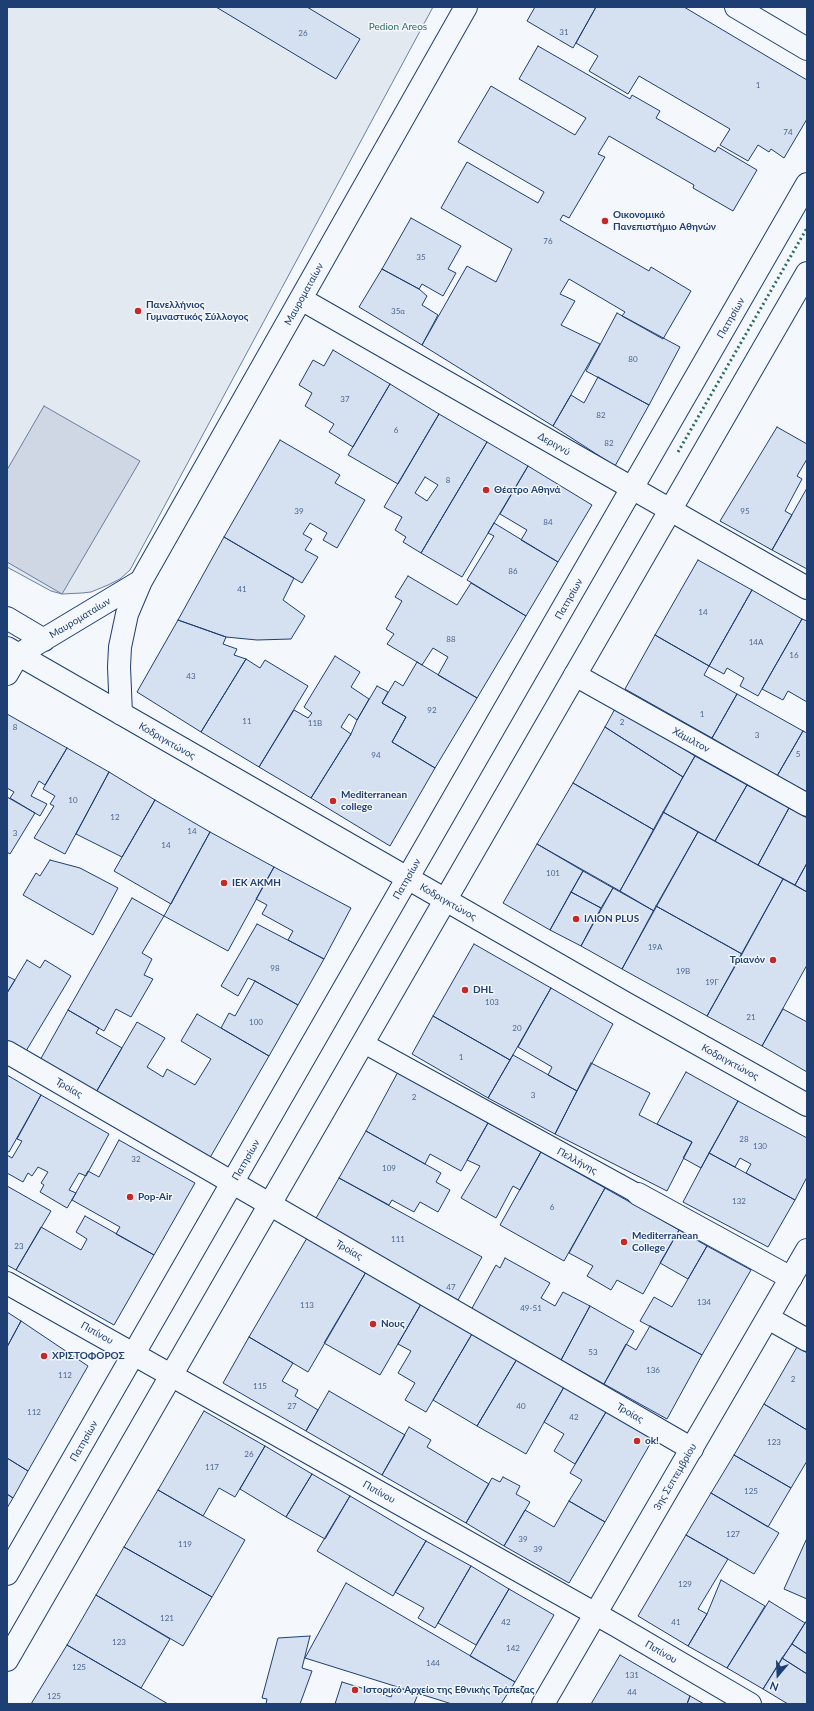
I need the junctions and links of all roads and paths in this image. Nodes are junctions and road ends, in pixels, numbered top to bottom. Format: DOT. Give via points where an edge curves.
graph roads {
  1 [pos="466,7"];
  2 [pos="736,7"];
  3 [pos="807,49"];
  4 [pos="807,184"];
  5 [pos="807,273"];
  6 [pos="301,299"];
  7 [pos="633,488"];
  8 [pos="670,510"];
  9 [pos="141,582"];
  10 [pos="807,588"];
  11 [pos="7,618"];
  12 [pos="44,640"];
  13 [pos="13,652"];
  14 [pos="7,674"];
  15 [pos="575,675"];
  16 [pos="121,714"];
  17 [pos="807,805"];
  18 [pos="407,879"];
  19 [pos="445,900"];
  20 [pos="363,1044"];
  21 [pos="7,1052"];
  22 [pos="807,1106"];
  23 [pos="232,1183"];
  24 [pos="638,1194"];
  25 [pos="270,1204"];
  26 [pos="807,1250"];
  27 [pos="791,1278"];
  28 [pos="7,1283"];
  29 [pos="768,1318"];
  30 [pos="807,1340"];
  31 [pos="134,1354"];
  32 [pos="171,1375"];
  33 [pos="692,1449"];
  34 [pos="7,1574"];
  35 [pos="595,1614"];
  36 [pos="7,1660"];
  37 [pos="543,1704"];
  38 [pos="750,1704"];
  1 -- 6 [label="main road, Μαυροματαίων"];
  2 -- 3 [label="main road"];
  4 -- 7 [label="main road, Πατησίων"];
  5 -- 8 [label="main road"];
  6 -- 7 [label="main road, Δεριγνύ"];
  6 -- 9 [label="main road, Μαυροματαίων"];
  7 -- 8 [label="main road, Δεριγνύ"];
  7 -- 18 [label="main road, Πατησίων"];
  8 -- 10 [label="main road, Δεριγνύ"];
  8 -- 15 [label="main road"];
  9 -- 12 [label="main road, Μαυροματαίων"];
  9 -- 16 [label="main road, Μαυροματαίων" via="127,614 120,647"];
  11 -- 12 [label="main road"];
  12 -- 13 [label="main road, Μαυροματαίων"];
  13 -- 14 [label="main road"];
  13 -- 16 [label="main road, Κοδριγκτώνος"];
  15 -- 17 [label="main road, Χάμιλτον"];
  15 -- 19 [label="main road"];
  16 -- 18 [label="main road, Κοδριγκτώνος"];
  18 -- 19 [label="main road, Κοδριγκτώνος"];
  18 -- 23 [label="main road, Πατησίων"];
  19 -- 20 [label="main road"];
  19 -- 22 [label="main road, Κοδριγκτώνος"];
  20 -- 24 [label="street, Πελλήνης"];
  20 -- 25 [label="main road"];
  21 -- 23 [label="main road, Τροίας"];
  23 -- 25 [label="main road, Τροίας"];
  23 -- 31 [label="main road, Πατησίων"];
  24 -- 27 [label="main road, Πελλήνης"];
  25 -- 32 [label="main road"];
  25 -- 33 [label="main road, Τροίας"];
  26 -- 27 [label="main road, 3ης Σεπτεμβρίου"];
  27 -- 29 [label="main road, 3ης Σεπτεμβρίου"];
  28 -- 31 [label="main road, Πιπίνου"];
  29 -- 30 [label="main road"];
  29 -- 33 [label="main road, 3ης Σεπτεμβρίου"];
  31 -- 32 [label="main road, Πιπίνου"];
  31 -- 34 [label="main road, Πατησίων"];
  32 -- 35 [label="main road, Πιπίνου"];
  32 -- 36 [label="main road"];
  33 -- 35 [label="main road, 3ης Σεπτεμβρίου"];
  35 -- 37 [label="main road, 3ης Σεπτεμβρίου"];
  35 -- 38 [label="main road, Πιπίνου"];
}
